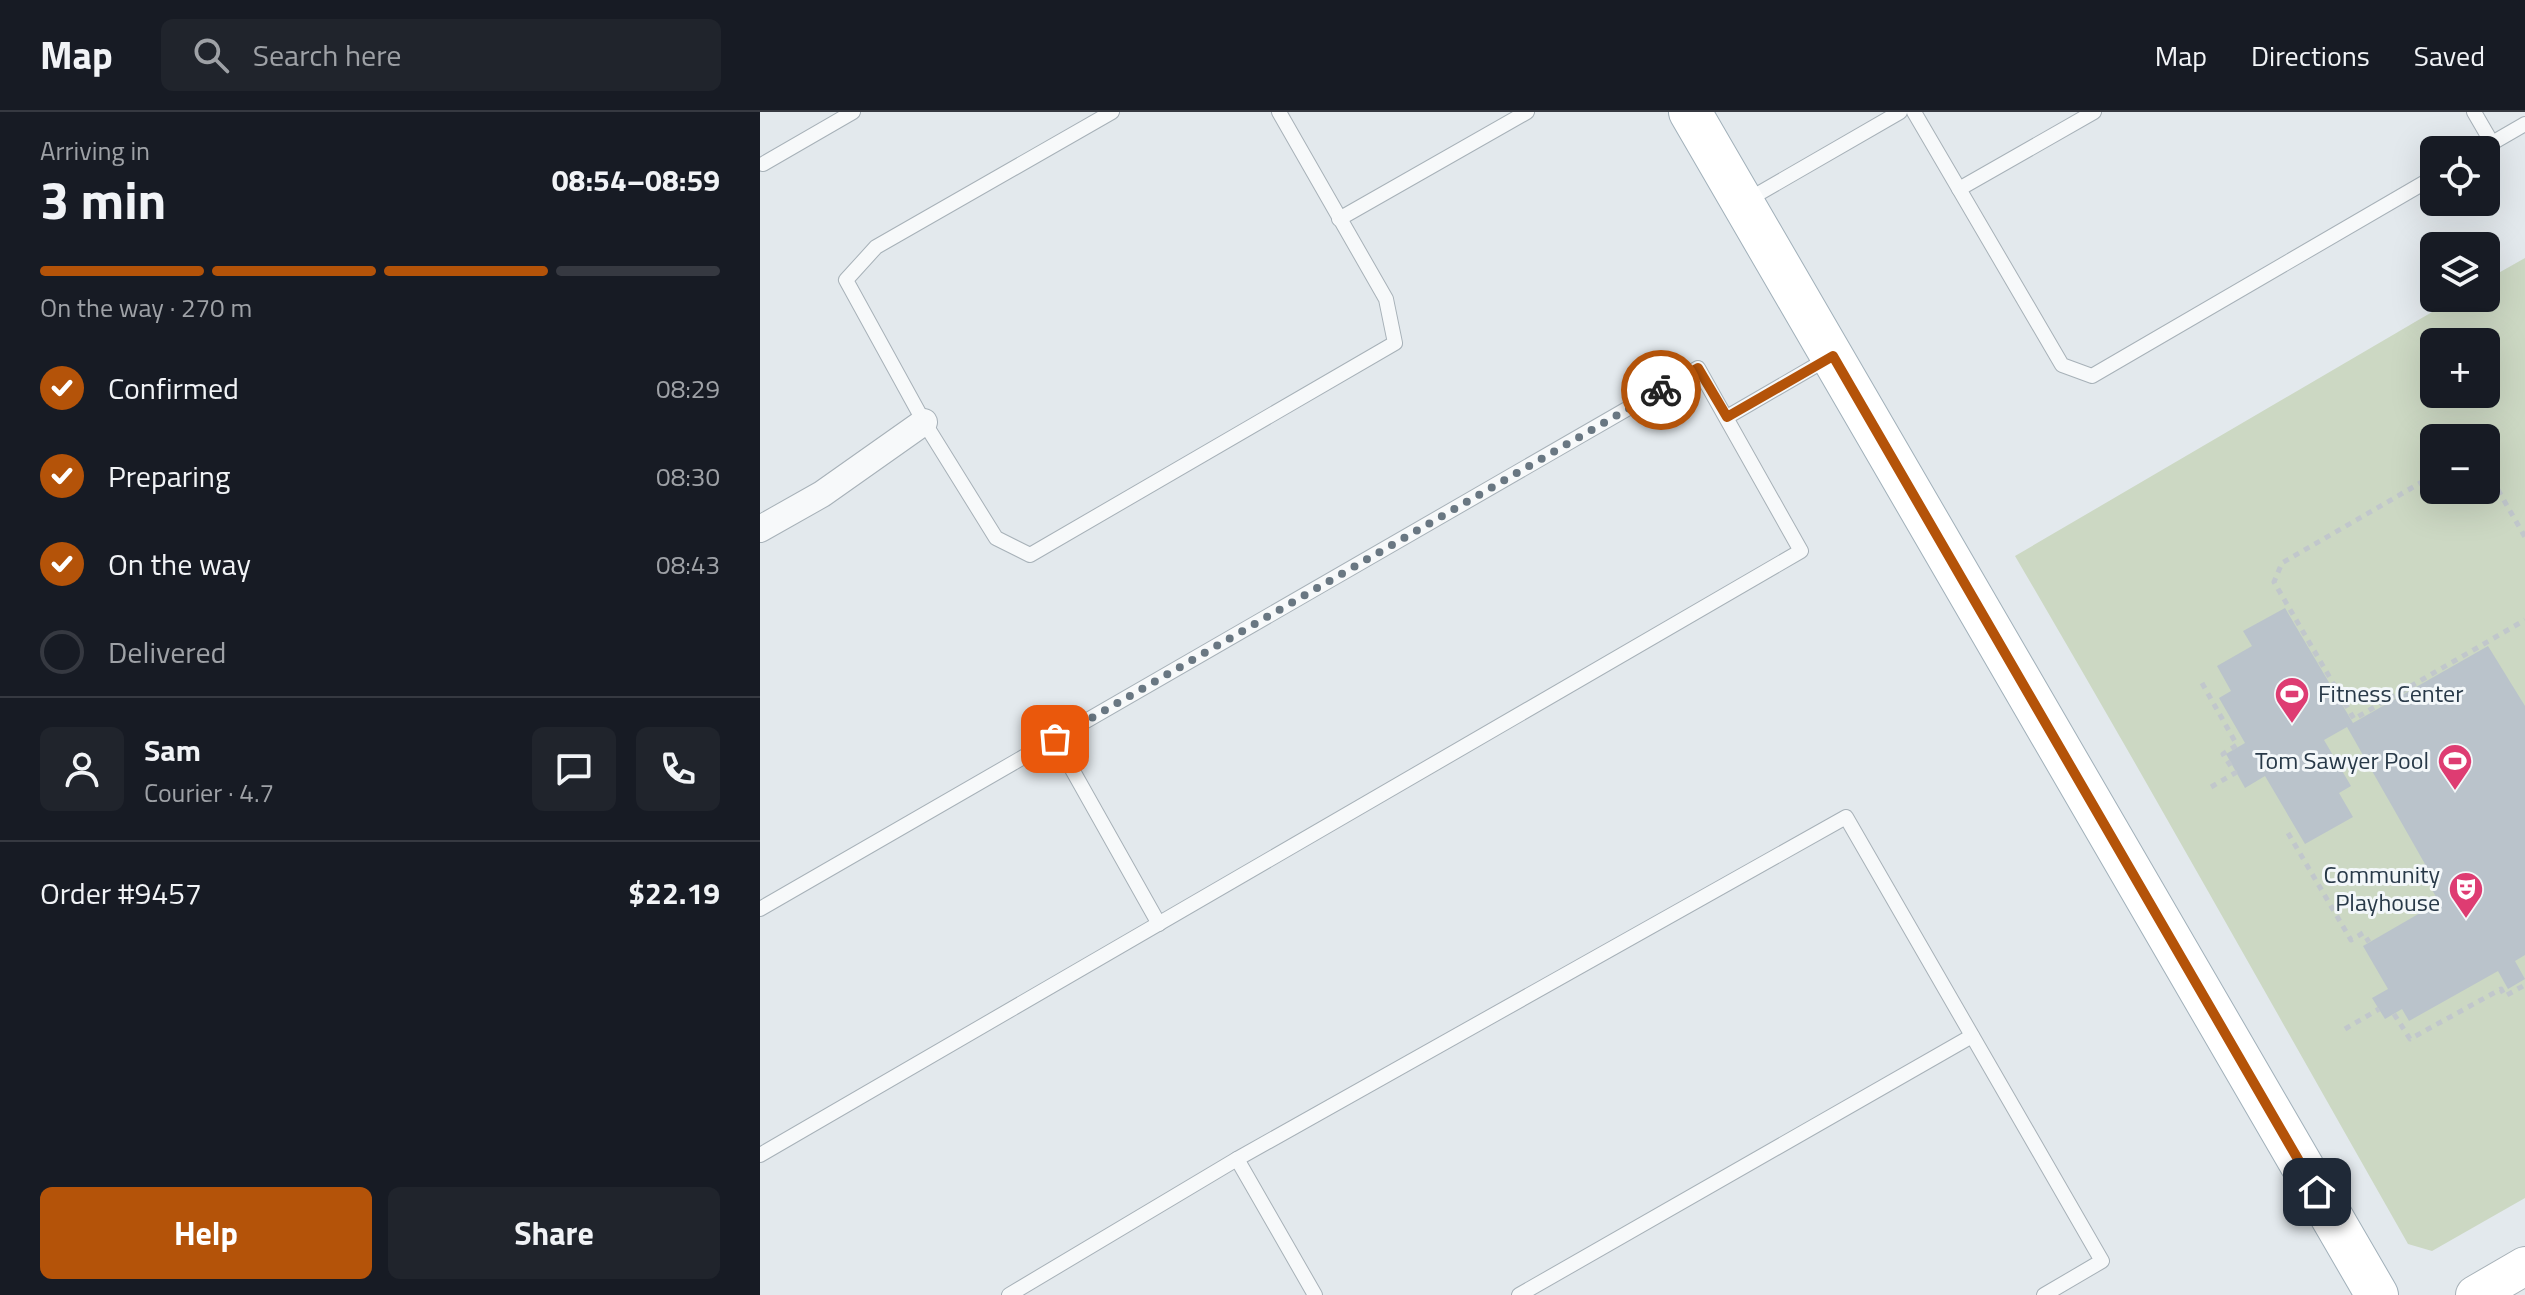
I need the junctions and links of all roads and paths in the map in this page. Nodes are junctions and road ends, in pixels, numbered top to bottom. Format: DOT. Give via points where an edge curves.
graph roads {
  1 [pos="853,112"];
  2 [pos="1112,112"];
  3 [pos="1279,112"];
  4 [pos="1527,112"];
  5 [pos="1690,112"];
  6 [pos="1900,112"];
  7 [pos="1914,112"];
  8 [pos="2094,112"];
  9 [pos="2474,112"];
  10 [pos="2525,124"];
  11 [pos="2482,136"];
  12 [pos="2500,139"];
  13 [pos="763,164"];
  14 [pos="2420,185"];
  15 [pos="1959,189"];
  16 [pos="1744,202"];
  17 [pos="1339,219"];
  18 [pos="1833,356"];
  19 [pos="1727,417"];
  20 [pos="924,422"];
  21 [pos="2420,483"];
  22 [pos="2500,493"];
  23 [pos="760,529"];
  24 [pos="2525,537"];
  25 [pos="2525,620"];
  26 [pos="2202,683"];
  27 [pos="1055,739"];
  28 [pos="2206,790"];
  29 [pos="2288,833"];
  30 [pos="760,909"];
  31 [pos="1159,924"];
  32 [pos="2369,942"];
  33 [pos="2525,985"];
  34 [pos="2379,1009"];
  35 [pos="2394,1014"];
  36 [pos="2345,1029"];
  37 [pos="1972,1036"];
  38 [pos="760,1155"];
  39 [pos="1237,1159"];
  40 [pos="2525,1266"];
  41 [pos="1009,1295"];
  42 [pos="1315,1295"];
  43 [pos="1519,1295"];
  44 [pos="2044,1295"];
  45 [pos="2377,1295"];
  46 [pos="2475,1295"];
  1 -- 13 [label="lane"];
  2 -- 20 [label="lane" via="876,247 846,280"];
  3 -- 17 [label="lane"];
  4 -- 17 [label="lane"];
  5 -- 16 [label="main road"];
  6 -- 16 [label="lane"];
  7 -- 15 [label="lane"];
  8 -- 15 [label="lane"];
  9 -- 11 [label="lane"];
  10 -- 12 [label="lane"];
  14 -- 15 [label="lane" via="2092,376 2062,365"];
  16 -- 18 [label="main road"];
  17 -- 20 [label="lane" via="1386,299 1395,343 1030,555 996,538"];
  18 -- 19 [label="lane"];
  18 -- 45 [label="main road"];
  19 -- 27 [label="lane" via="1698,368"];
  19 -- 31 [label="lane" via="1801,551"];
  20 -- 23 [label="street" via="822,494"];
  21 -- 25 [label="path" via="2282,563 2274,582 2354,719"];
  22 -- 24 [label="path"];
  26 -- 28 [label="path" via="2237,745 2223,754 2235,773"];
  27 -- 30 [label="lane"];
  27 -- 31 [label="lane"];
  29 -- 32 [label="path" via="2351,940 2363,933"];
  31 -- 38 [label="lane"];
  33 -- 35 [label="path" via="2505,996 2501,989 2410,1039"];
  34 -- 36 [label="path"];
  37 -- 39 [label="lane" via="1846,817"];
  37 -- 43 [label="lane"];
  37 -- 44 [label="lane" via="2102,1261"];
  39 -- 41 [label="lane"];
  39 -- 42 [label="lane"];
  40 -- 46 [label="main road"];
}
